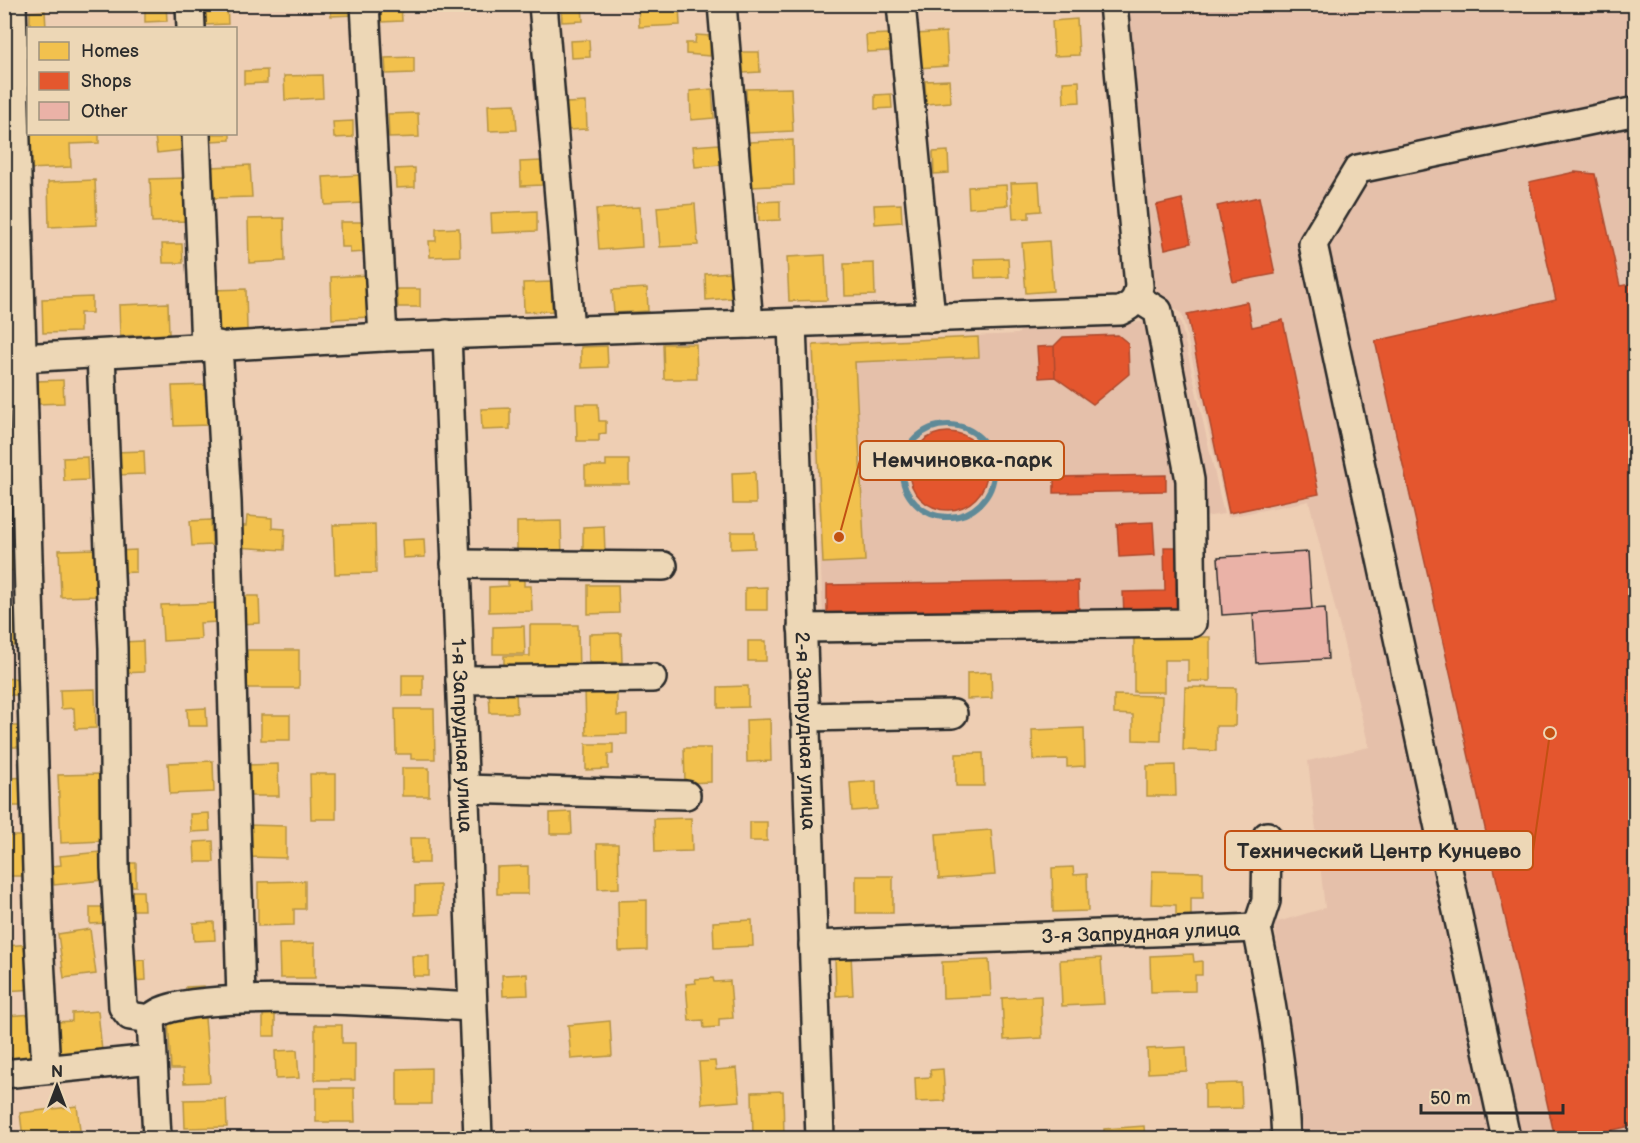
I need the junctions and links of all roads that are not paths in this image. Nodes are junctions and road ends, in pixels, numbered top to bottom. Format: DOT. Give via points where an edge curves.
graph roads {
  1 [pos="12,4"];
  2 [pos="190,4"];
  3 [pos="365,4"];
  4 [pos="543,4"];
  5 [pos="722,4"];
  6 [pos="901,4"];
  7 [pos="1113,4"];
  8 [pos="191,27"];
  9 [pos="1635,111"];
  10 [pos="196,135"];
  11 [pos="1129,305"];
  12 [pos="931,318"];
  13 [pos="792,323"];
  14 [pos="749,324"];
  15 [pos="570,330"];
  16 [pos="447,334"];
  17 [pos="383,337"];
  18 [pos="212,346"];
  19 [pos="101,354"];
  20 [pos="14,359"];
  21 [pos="455,564"];
  22 [pos="663,566"];
  23 [pos="802,628"];
  24 [pos="652,678"];
  25 [pos="460,680"];
  26 [pos="953,714"];
  27 [pos="805,717"];
  28 [pos="464,789"];
  29 [pos="686,795"];
  30 [pos="1267,836"];
  31 [pos="1257,928"];
  32 [pos="813,945"];
  33 [pos="241,999"];
  34 [pos="472,1007"];
  35 [pos="151,1019"];
  36 [pos="152,1059"];
  37 [pos="46,1069"];
  38 [pos="4,1074"];
  39 [pos="157,1138"];
  40 [pos="478,1138"];
  41 [pos="820,1138"];
  42 [pos="1286,1138"];
  43 [pos="1506,1138"];
  1 -- 20 [label="street"];
  2 -- 8 [label="street"];
  3 -- 17 [label="street"];
  4 -- 15 [label="street"];
  5 -- 14 [label="street"];
  6 -- 12 [label="street"];
  7 -- 11 [label="street" via="1139,286"];
  9 -- 43 [label="street" via="1358,169 1313,244"];
  10 -- 18 [label="street"];
  11 -- 12 [label="street"];
  11 -- 23 [label="street" via="1158,311 1190,480 1192,623"];
  12 -- 13 [label="street"];
  13 -- 14 [label="street"];
  13 -- 23 [label="street, 2-я Запрудная улица"];
  14 -- 15 [label="street"];
  15 -- 16 [label="street"];
  16 -- 17 [label="street"];
  16 -- 21 [label="street, 1-я Запрудная улица"];
  17 -- 18 [label="street"];
  18 -- 19 [label="street"];
  18 -- 33 [label="street" via="227,502"];
  19 -- 20 [label="street"];
  19 -- 35 [label="street" via="112,636 115,868 123,1007 130,1016"];
  20 -- 37 [label="street"];
  21 -- 22 [label="street"];
  21 -- 25 [label="street, 1-я Запрудная улица"];
  23 -- 27 [label="street, 2-я Запрудная улица"];
  24 -- 25 [label="street"];
  25 -- 28 [label="street, 1-я Запрудная улица"];
  26 -- 27 [label="street"];
  27 -- 32 [label="street, 2-я Запрудная улица"];
  28 -- 29 [label="street"];
  28 -- 34 [label="street, 1-я Запрудная улица"];
  30 -- 31 [label="street" via="1266,901"];
  31 -- 32 [label="street, 3-я Запрудная улица"];
  31 -- 42 [label="street, 3-я Запрудная улица" via="1275,1018"];
  32 -- 41 [label="street, 2-я Запрудная улица"];
  33 -- 34 [label="street"];
  33 -- 35 [label="street" via="162,1009"];
  34 -- 40 [label="street, 1-я Запрудная улица"];
  35 -- 36 [label="street"];
  36 -- 37 [label="street"];
  36 -- 39 [label="street"];
  37 -- 38 [label="street"];
}
